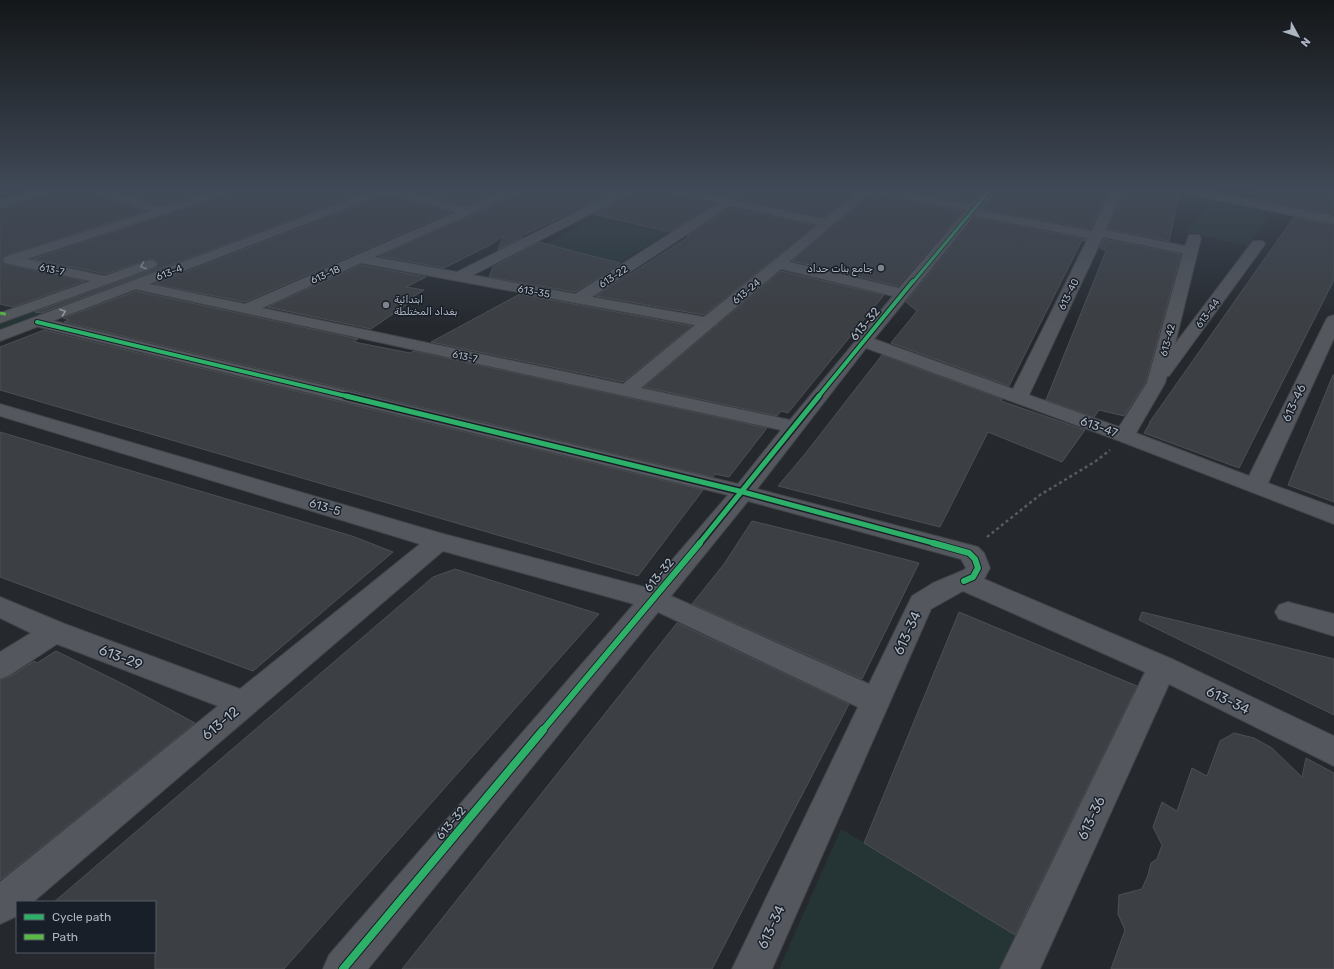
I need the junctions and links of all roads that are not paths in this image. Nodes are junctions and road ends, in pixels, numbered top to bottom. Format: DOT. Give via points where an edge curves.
graph roads {
  1 [pos="78,236"];
  2 [pos="265,236"];
  3 [pos="411,236"];
  4 [pos="539,236"];
  5 [pos="675,236"];
  6 [pos="812,236"];
  7 [pos="951,236"];
  8 [pos="1096,236"];
  9 [pos="1118,236"];
  10 [pos="1258,244"];
  11 [pos="5,258"];
  12 [pos="164,259"];
  13 [pos="360,259"];
  14 [pos="778,264"];
  15 [pos="459,277"];
  16 [pos="104,280"];
  17 [pos="135,286"];
  18 [pos="903,294"];
  19 [pos="578,299"];
  20 [pos="246,309"];
  21 [pos="3,316"];
  22 [pos="1334,320"];
  23 [pos="37,322"];
  24 [pos="708,323"];
  25 [pos="0,336"];
  26 [pos="863,341"];
  27 [pos="1156,383"];
  28 [pos="626,391"];
  29 [pos="1019,397"];
  30 [pos="3,413"];
  31 [pos="795,427"];
  32 [pos="1124,436"];
  33 [pos="1255,486"];
  34 [pos="743,492"];
  35 [pos="1334,516"];
  36 [pos="439,540"];
  37 [pos="964,581"];
  38 [pos="652,599"];
  39 [pos="0,607"];
  40 [pos="1288,612"];
  41 [pos="1334,625"];
  42 [pos="55,632"];
  43 [pos="0,667"];
  44 [pos="1162,667"];
  45 [pos="876,701"];
  46 [pos="244,703"];
  47 [pos="1334,752"];
  48 [pos="0,906"];
  49 [pos="343,969"];
  50 [pos="752,969"];
  51 [pos="1020,969"];
  1 -- 11 [label="street"];
  2 -- 17 [label="street, 613-4"];
  3 -- 13 [label="street, 613-18"];
  4 -- 15 [label="street"];
  5 -- 19 [label="street, 613-22"];
  6 -- 14 [label="street, 613-24"];
  7 -- 18 [label="street, 613-32"];
  8 -- 29 [label="street, 613-40"];
  9 -- 27 [label="street, 613-42" via="1193,244"];
  10 -- 27 [label="street, 613-44"];
  11 -- 16 [label="street, 613-7"];
  12 -- 16 [label="street, 613-4, one-way"];
  13 -- 15 [label="street, 613-35"];
  13 -- 20 [label="street, 613-18"];
  14 -- 18 [label="street"];
  14 -- 24 [label="street, 613-24"];
  15 -- 19 [label="street, 613-35"];
  16 -- 21 [label="street, 613-4"];
  17 -- 20 [label="street, 613-7"];
  23 -- 17 [label="street, 613-4, one-way"];
  18 -- 26 [label="street, 613-32"];
  19 -- 24 [label="street, 613-35"];
  20 -- 28 [label="street, 613-7"];
  22 -- 33 [label="street, 613-46"];
  23 -- 25 [label="street, 613-4"];
  23 -- 34 [label="street"];
  24 -- 28 [label="street, 613-24"];
  26 -- 29 [label="street, 613-47"];
  26 -- 31 [label="street, 613-32"];
  27 -- 32 [label="street, 613-42"];
  28 -- 31 [label="street, 613-7"];
  29 -- 32 [label="street, 613-47"];
  30 -- 36 [label="street, 613-5"];
  31 -- 34 [label="street, 613-32"];
  32 -- 33 [label="street, 613-47"];
  33 -- 35 [label="street, 613-47"];
  34 -- 37 [label="street" via="969,553 975,559 978,568 973,577"];
  34 -- 38 [label="street, 613-32"];
  36 -- 38 [label="street, 613-5"];
  36 -- 46 [label="street, 613-12"];
  37 -- 44 [label="street, 613-34"];
  37 -- 45 [label="street, 613-34" via="945,588 921,603"];
  38 -- 45 [label="street, 613-5"];
  38 -- 49 [label="street, 613-32"];
  39 -- 42 [label="street, 613-29"];
  40 -- 41 [label="street"];
  42 -- 43 [label="street"];
  42 -- 46 [label="street, 613-29"];
  44 -- 47 [label="street, 613-34"];
  44 -- 51 [label="street, 613-36"];
  45 -- 50 [label="street, 613-34"];
  46 -- 48 [label="street, 613-12"];
}
